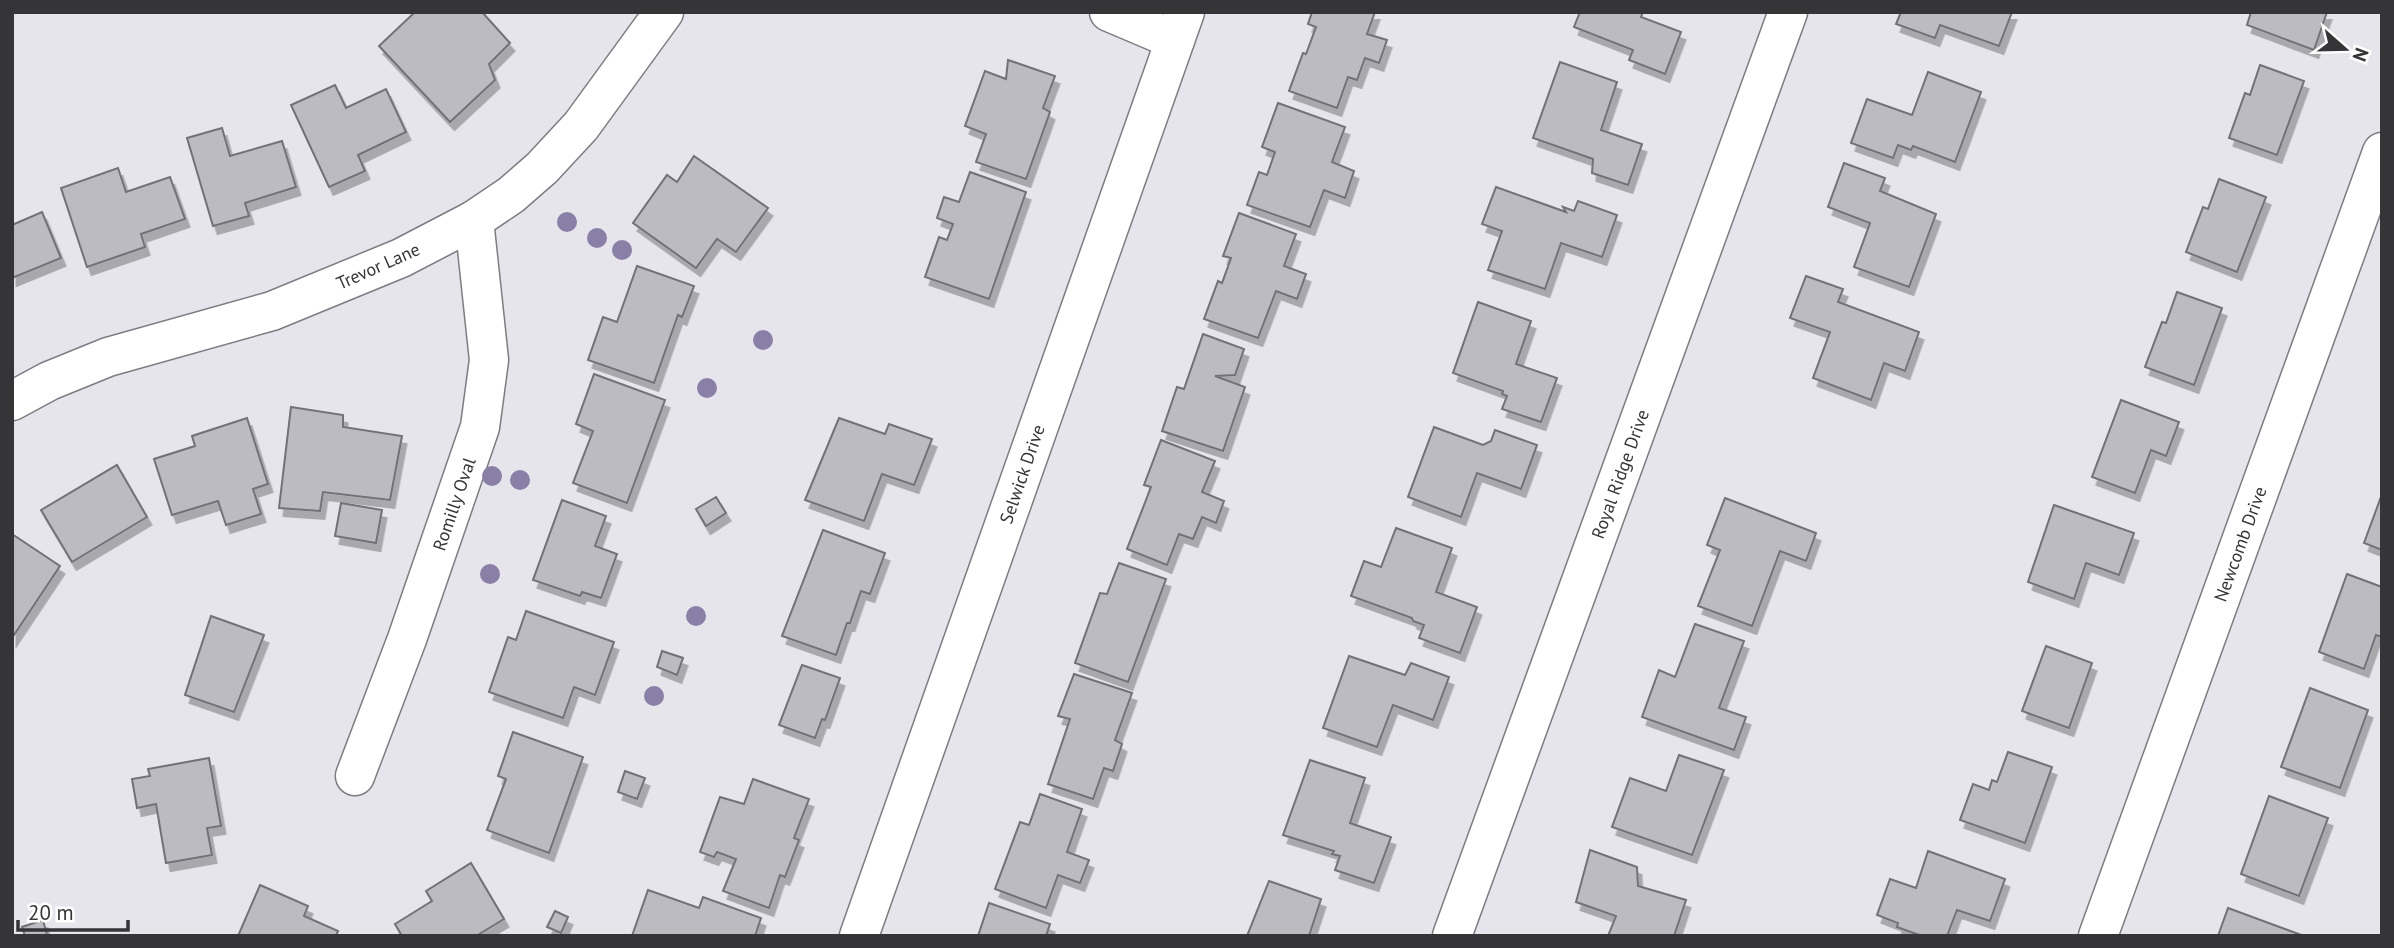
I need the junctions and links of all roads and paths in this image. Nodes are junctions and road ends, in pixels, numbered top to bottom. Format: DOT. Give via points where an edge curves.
graph roads {
  1 [pos="664,12"];
  2 [pos="1109,12"];
  3 [pos="1788,12"];
  4 [pos="1180,26"];
  5 [pos="2382,152"];
  6 [pos="474,220"];
  7 [pos="12,401"];
  8 [pos="355,776"];
  9 [pos="859,936"];
  10 [pos="1452,936"];
  11 [pos="2098,936"];
  1 -- 6 [label="street, Trevor Lane" via="582,126 511,195"];
  2 -- 4 [label="street"];
  3 -- 10 [label="street, Royal Ridge Drive"];
  4 -- 9 [label="street, Selwick Drive"];
  5 -- 11 [label="street, Newcomb Drive"];
  6 -- 7 [label="street, Trevor Lane" via="401,258 272,311 108,357"];
  6 -- 8 [label="street, Romilly Oval" via="489,360 480,427"];
}
